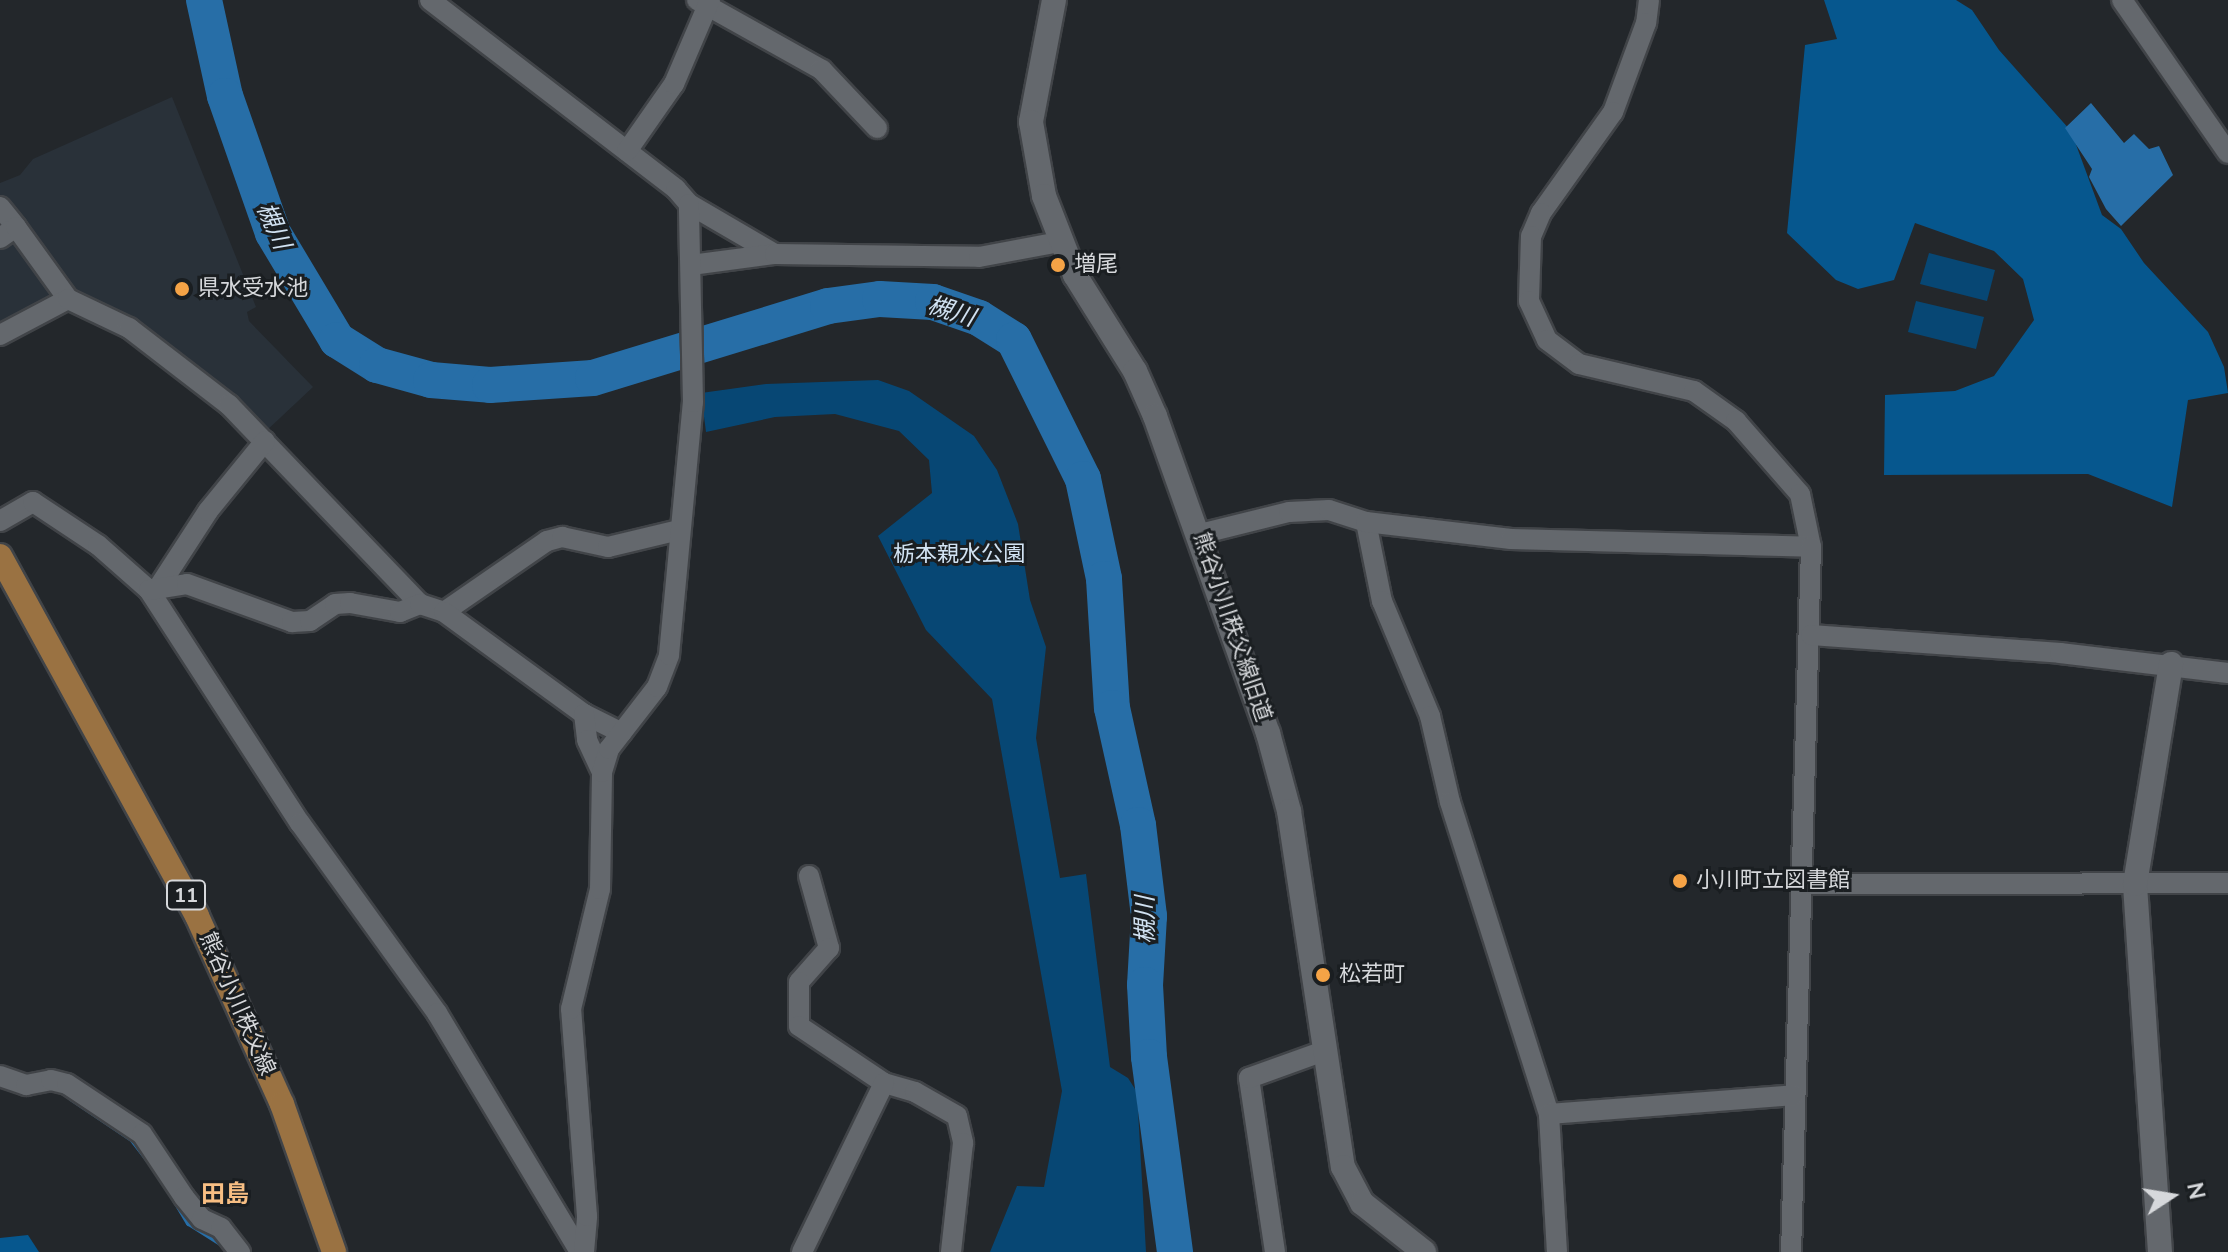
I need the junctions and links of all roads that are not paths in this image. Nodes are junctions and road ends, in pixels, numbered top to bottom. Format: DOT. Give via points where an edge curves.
graph roads {
  1 [pos="430,0"];
  2 [pos="1054,0"];
  3 [pos="1649,0"];
  4 [pos="2122,0"];
  5 [pos="705,2"];
  6 [pos="877,128"];
  7 [pos="627,151"];
  8 [pos="2228,153"];
  9 [pos="689,204"];
  10 [pos="0,207"];
  11 [pos="8,232"];
  12 [pos="1059,242"];
  13 [pos="775,254"];
  14 [pos="691,265"];
  15 [pos="68,299"];
  16 [pos="0,335"];
  17 [pos="265,441"];
  18 [pos="0,521"];
  19 [pos="1366,522"];
  20 [pos="679,530"];
  21 [pos="1200,534"];
  22 [pos="1811,547"];
  23 [pos="0,556"];
  24 [pos="154,588"];
  25 [pos="420,604"];
  26 [pos="444,612"];
  27 [pos="1811,635"];
  28 [pos="2171,664"];
  29 [pos="2228,673"];
  30 [pos="584,714"];
  31 [pos="622,733"];
  32 [pos="602,772"];
  33 [pos="809,876"];
  34 [pos="2228,883"];
  35 [pos="1800,884"];
  36 [pos="2135,884"];
  37 [pos="1324,1051"];
  38 [pos="0,1076"];
  39 [pos="884,1083"];
  40 [pos="1794,1095"];
  41 [pos="1549,1114"];
  42 [pos="240,1252"];
  43 [pos="334,1252"];
  44 [pos="582,1252"];
  45 [pos="802,1252"];
  46 [pos="951,1252"];
  47 [pos="1275,1252"];
  48 [pos="1424,1252"];
  49 [pos="1557,1252"];
  50 [pos="1791,1252"];
  51 [pos="2160,1252"];
  1 -- 7 [label="street"];
  2 -- 12 [label="street, 熊谷小川秩父線旧道" via="1031,122"];
  3 -- 22 [label="street" via="1646,23 1613,112 1541,213 1531,236 1529,301 1547,340 1579,364 1694,391 1736,421 1800,494"];
  4 -- 8 [label="street"];
  5 -- 6 [label="street" via="822,70"];
  5 -- 7 [label="street" via="674,84"];
  7 -- 9 [label="street"];
  9 -- 13 [label="street"];
  9 -- 14 [label="street"];
  10 -- 11 [label="street"];
  11 -- 15 [label="street"];
  12 -- 13 [label="street" via="979,257"];
  12 -- 21 [label="street, 熊谷小川秩父線旧道" via="1135,371"];
  13 -- 14 [label="street"];
  14 -- 20 [label="street" via="693,402"];
  15 -- 16 [label="street"];
  15 -- 17 [label="street" via="129,328 229,405"];
  17 -- 24 [label="street"];
  17 -- 25 [label="street"];
  18 -- 24 [label="street" via="33,502"];
  19 -- 21 [label="street" via="1329,510 1289,512"];
  19 -- 22 [label="street" via="1569,543"];
  19 -- 41 [label="street" via="1382,601 1430,716 1450,802"];
  20 -- 26 [label="street" via="608,547 562,537 547,541"];
  20 -- 31 [label="street" via="669,655 657,687"];
  21 -- 37 [label="street, 熊谷小川秩父線旧道" via="1289,811"];
  22 -- 27 [label="street"];
  23 -- 43 [label="main road, 熊谷小川秩父線 / 11" via="197,916 282,1104"];
  24 -- 25 [label="street" via="187,584 292,622 310,621 335,604 400,612"];
  24 -- 44 [label="street" via="221,707 437,1013"];
  25 -- 26 [label="street"];
  26 -- 30 [label="street"];
  27 -- 28 [label="street"];
  27 -- 35 [label="street"];
  28 -- 29 [label="street"];
  28 -- 36 [label="street"];
  30 -- 31 [label="street"];
  30 -- 32 [label="street" via="587,740"];
  31 -- 32 [label="street" via="609,749"];
  32 -- 44 [label="street" via="600,889 571,1009 587,1216"];
  33 -- 39 [label="street" via="829,948 799,982 799,1026"];
  34 -- 36 [label="street"];
  35 -- 36 [label="street"];
  35 -- 40 [label="street"];
  36 -- 51 [label="street"];
  37 -- 47 [label="street" via="1249,1078"];
  37 -- 48 [label="street, 熊谷小川秩父線旧道" via="1336,1144 1353,1188 1371,1210"];
  38 -- 42 [label="street" via="26,1085 51,1080 67,1084 142,1134 193,1208 221,1228"];
  39 -- 45 [label="street"];
  39 -- 46 [label="street" via="915,1092 957,1116 963,1143"];
  40 -- 41 [label="street"];
  40 -- 50 [label="street"];
  41 -- 49 [label="street"];
}
